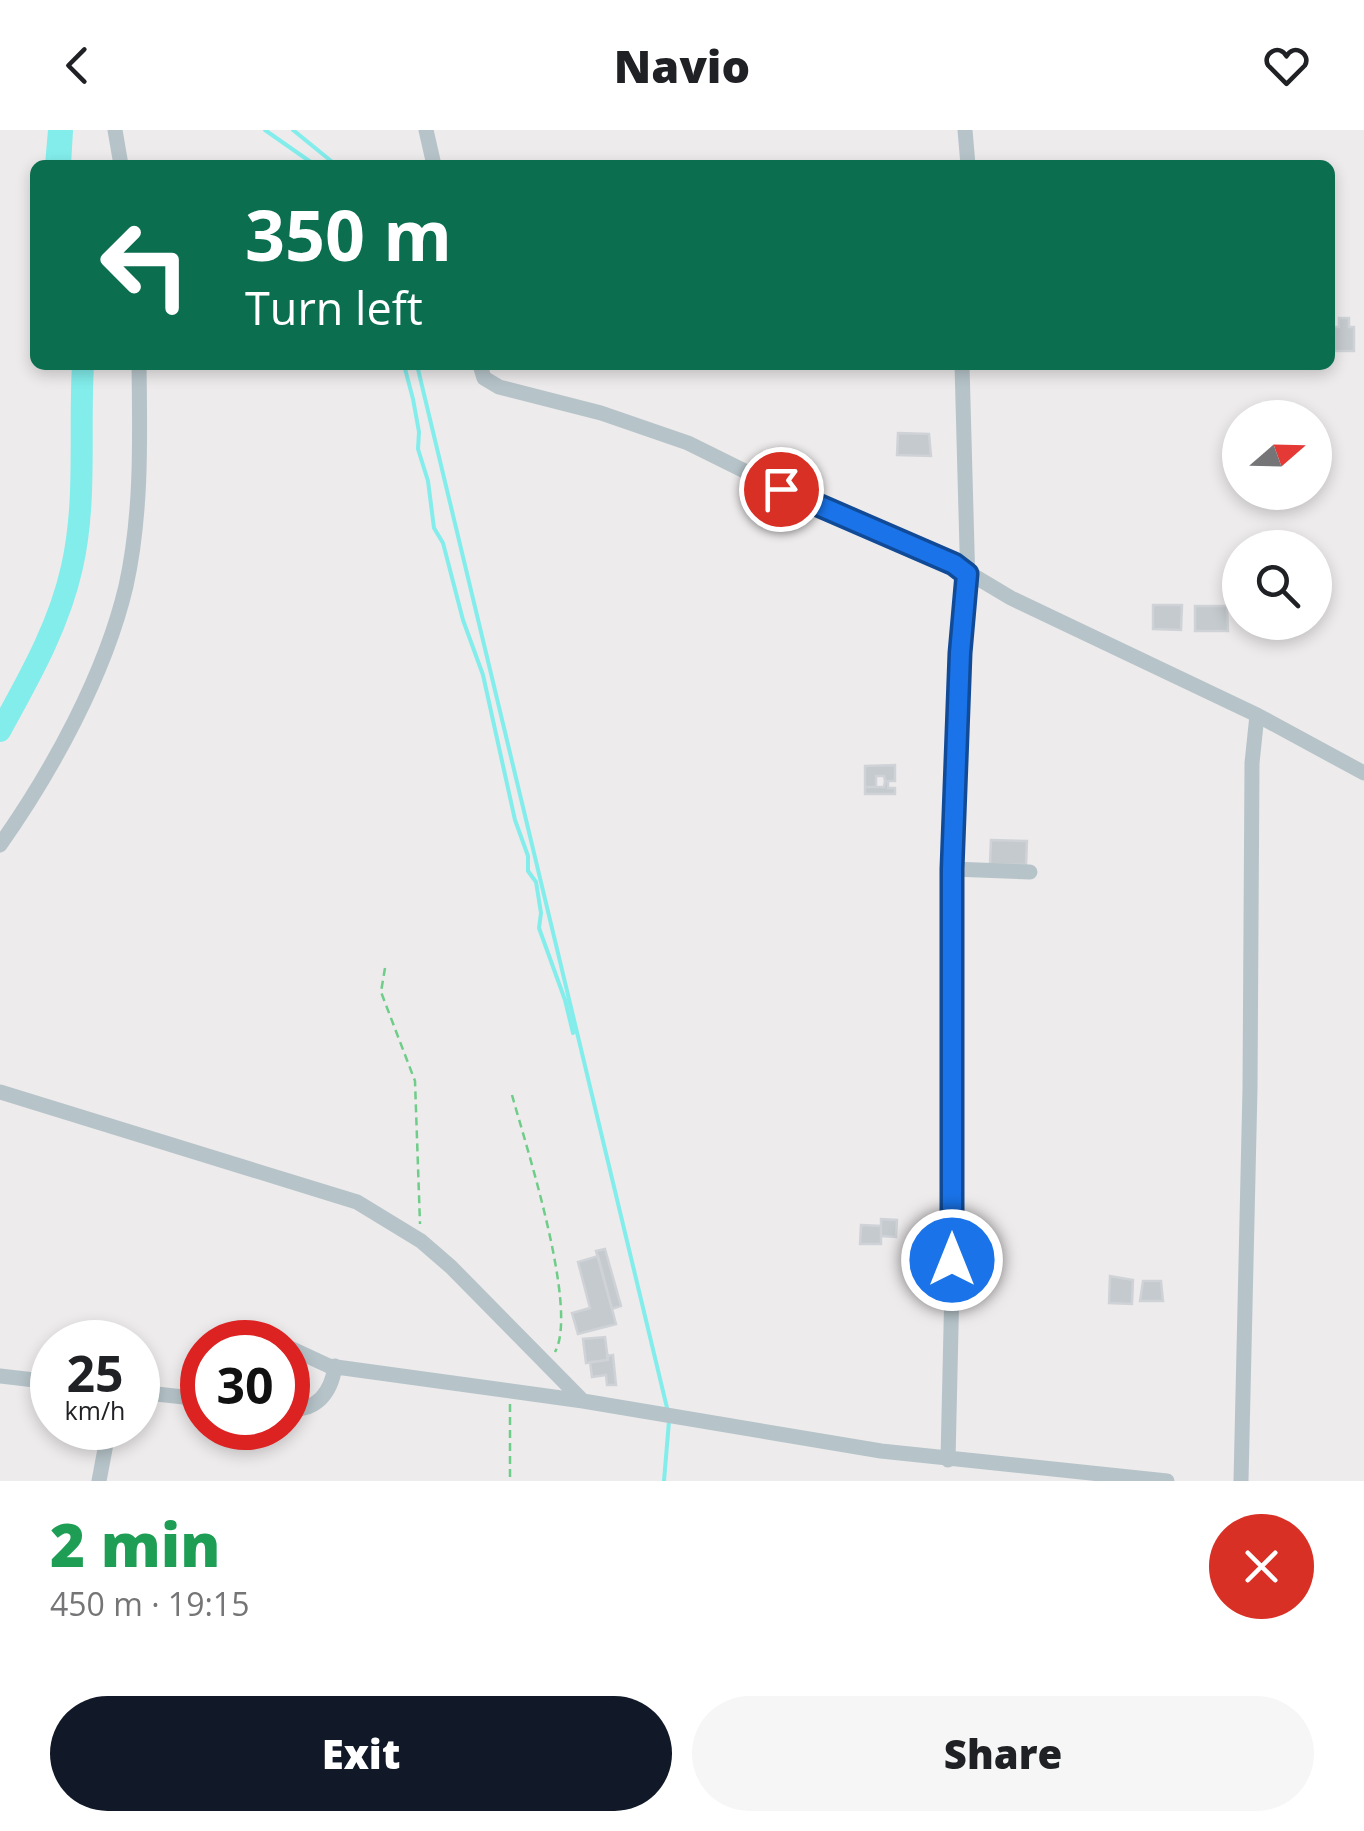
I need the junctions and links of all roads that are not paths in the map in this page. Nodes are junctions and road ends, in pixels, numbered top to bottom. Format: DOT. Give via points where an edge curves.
graph roads {
  1 [pos="115,130"];
  2 [pos="426,130"];
  3 [pos="965,130"];
  4 [pos="120,160"];
  5 [pos="433,160"];
  6 [pos="968,160"];
  7 [pos="139,370"];
  8 [pos="482,370"];
  9 [pos="962,370"];
  10 [pos="967,574"];
  11 [pos="1257,715"];
  12 [pos="1364,772"];
  13 [pos="0,846"];
  14 [pos="952,869"];
  15 [pos="1030,872"];
  16 [pos="0,1092"];
  17 [pos="310,1359"];
  18 [pos="334,1366"];
  19 [pos="0,1376"];
  20 [pos="30,1379"];
  21 [pos="583,1401"];
  22 [pos="310,1406"];
  23 [pos="105,1450"];
  24 [pos="948,1460"];
  25 [pos="99,1481"];
  26 [pos="1167,1481"];
  27 [pos="1241,1481"];
  1 -- 4 [label="street"];
  2 -- 5 [label="street"];
  3 -- 6 [label="street"];
  7 -- 13 [label="street" via="135,533 112,636 51,763"];
  8 -- 10 [label="street" via="499,388 671,436"];
  9 -- 10 [label="street"];
  10 -- 11 [label="street"];
  10 -- 14 [label="street"];
  11 -- 12 [label="street"];
  11 -- 27 [label="street"];
  14 -- 15 [label="street"];
  14 -- 24 [label="street"];
  16 -- 21 [label="street" via="335,1193 387,1219 469,1284"];
  17 -- 18 [label="street"];
  18 -- 21 [label="street"];
  18 -- 22 [label="street" via="333,1380"];
  19 -- 20 [label="street"];
  21 -- 24 [label="street"];
  23 -- 25 [label="street"];
  24 -- 26 [label="street"];
}
